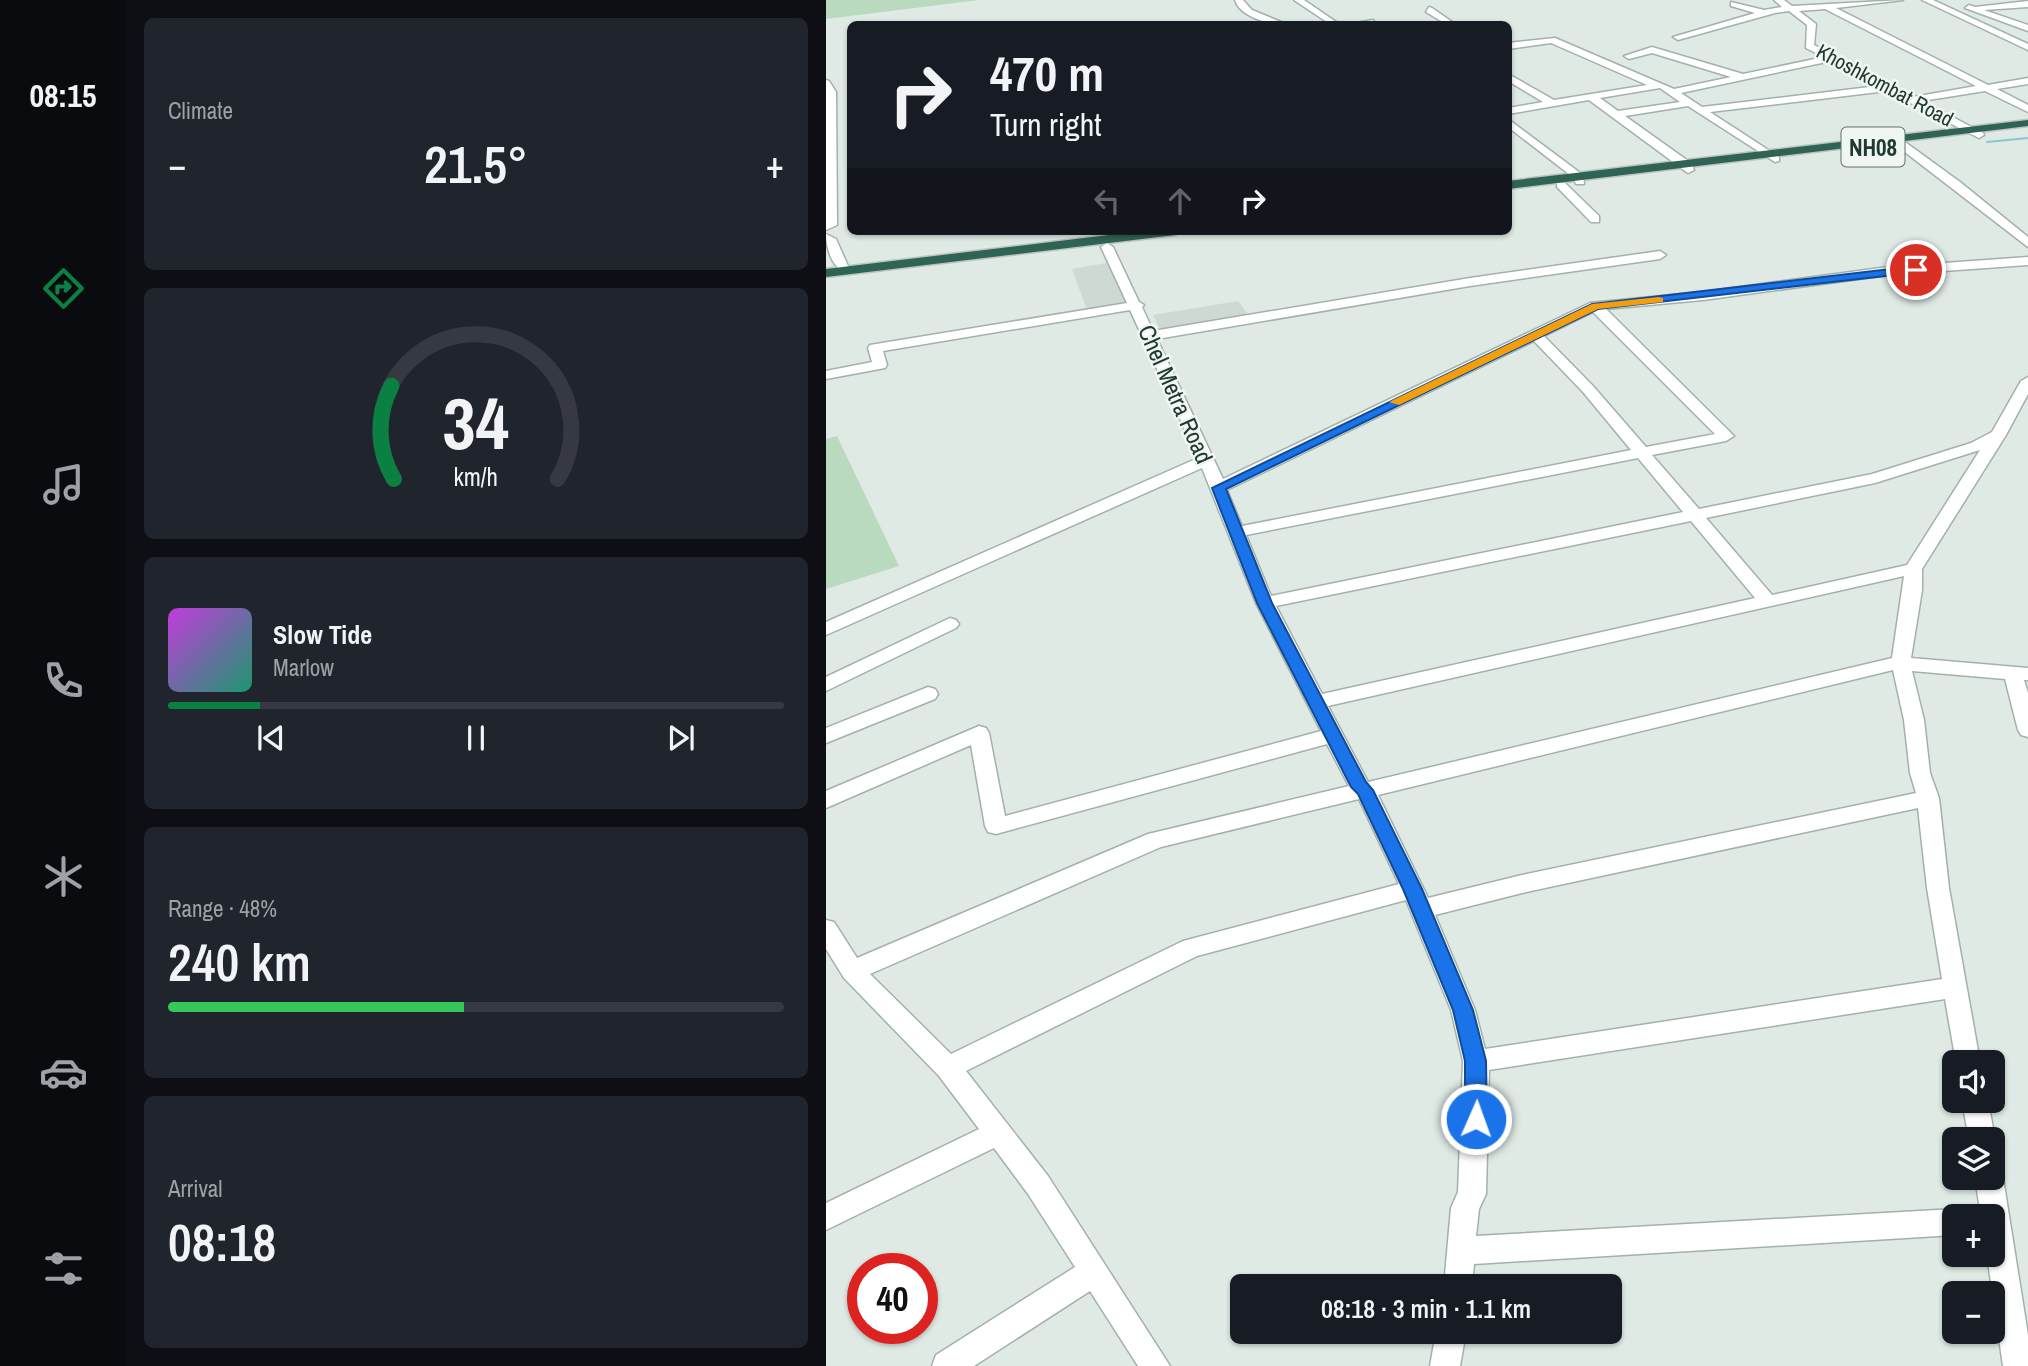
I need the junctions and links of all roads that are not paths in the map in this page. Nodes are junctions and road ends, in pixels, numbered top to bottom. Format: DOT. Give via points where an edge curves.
graph roads {
  1 [pos="1239,0"];
  2 [pos="1298,0"];
  3 [pos="1778,0"];
  4 [pos="1804,0"];
  5 [pos="1899,0"];
  6 [pos="1926,0"];
  7 [pos="1950,2"];
  8 [pos="1734,4"];
  9 [pos="1970,4"];
  10 [pos="2028,4"];
  11 [pos="1822,7"];
  12 [pos="1791,8"];
  13 [pos="1429,10"];
  14 [pos="1764,13"];
  15 [pos="1274,21"];
  16 [pos="1330,21"];
  17 [pos="1446,21"];
  18 [pos="2028,28"];
  19 [pos="1678,37"];
  20 [pos="1512,45"];
  21 [pos="2028,47"];
  22 [pos="1629,55"];
  23 [pos="1830,59"];
  24 [pos="1746,76"];
  25 [pos="1512,79"];
  26 [pos="2028,81"];
  27 [pos="826,83"];
  28 [pos="1658,86"];
  29 [pos="1772,87"];
  30 [pos="1887,88"];
  31 [pos="1987,88"];
  32 [pos="1673,92"];
  33 [pos="1590,96"];
  34 [pos="1512,100"];
  35 [pos="1912,100"];
  36 [pos="1552,103"];
  37 [pos="1691,103"];
  38 [pos="1527,108"];
  39 [pos="2028,109"];
  40 [pos="1512,110"];
  41 [pos="1701,110"];
  42 [pos="1617,114"];
  43 [pos="2028,123"];
  44 [pos="1512,125"];
  45 [pos="2028,129"];
  46 [pos="1975,132"];
  47 [pos="1901,144"];
  48 [pos="1772,157"];
  49 [pos="1734,159"];
  50 [pos="1718,166"];
  51 [pos="1688,167"];
  52 [pos="1580,180"];
  53 [pos="1512,185"];
  54 [pos="1561,185"];
  55 [pos="1512,191"];
  56 [pos="1595,219"];
  57 [pos="826,226"];
  58 [pos="1143,235"];
  59 [pos="826,238"];
  60 [pos="1119,238"];
  61 [pos="2028,243"];
  62 [pos="1660,255"];
  63 [pos="2028,261"];
  64 [pos="842,266"];
  65 [pos="826,271"];
  66 [pos="1136,305"];
  67 [pos="1595,306"];
  68 [pos="1535,334"];
  69 [pos="1150,336"];
  70 [pos="826,376"];
  71 [pos="2028,381"];
  72 [pos="1998,435"];
  73 [pos="1642,452"];
  74 [pos="1207,460"];
  75 [pos="1218,488"];
  76 [pos="1696,516"];
  77 [pos="1237,532"];
  78 [pos="1913,569"];
  79 [pos="1265,603"];
  80 [pos="1769,603"];
  81 [pos="950,624"];
  82 [pos="826,629"];
  83 [pos="1900,662"];
  84 [pos="2020,674"];
  85 [pos="826,685"];
  86 [pos="928,694"];
  87 [pos="1316,702"];
  88 [pos="2028,730"];
  89 [pos="1333,735"];
  90 [pos="826,736"];
  91 [pos="1365,790"];
  92 [pos="1928,798"];
  93 [pos="826,800"];
  94 [pos="1417,899"];
  95 [pos="826,929"];
  96 [pos="852,971"];
  97 [pos="1955,987"];
  98 [pos="1966,1050"];
  99 [pos="1476,1061"];
  100 [pos="948,1068"];
  101 [pos="996,1133"];
  102 [pos="826,1217"];
  103 [pos="1942,1223"];
  104 [pos="1463,1251"];
  105 [pos="2002,1267"];
  106 [pos="1093,1272"];
  107 [pos="1460,1274"];
  108 [pos="1449,1344"];
  109 [pos="947,1366"];
  110 [pos="1154,1366"];
  111 [pos="1445,1366"];
  112 [pos="2018,1366"];
  1 -- 15 [label="street" via="1249,12"];
  2 -- 16 [label="street"];
  3 -- 12 [label="street, Khoshkombat Road"];
  4 -- 11 [label="street"];
  5 -- 11 [label="street"];
  6 -- 21 [label="street"];
  7 -- 9 [label="street"];
  8 -- 14 [label="street"];
  9 -- 10 [label="street"];
  9 -- 18 [label="street"];
  11 -- 12 [label="street"];
  11 -- 31 [label="street"];
  12 -- 14 [label="street"];
  12 -- 23 [label="street, Khoshkombat Road" via="1812,24 1809,46"];
  13 -- 17 [label="street"];
  14 -- 19 [label="street"];
  20 -- 28 [label="street" via="1552,40"];
  22 -- 24 [label="street" via="1652,50"];
  23 -- 24 [label="street"];
  23 -- 30 [label="street, Khoshkombat Road"];
  24 -- 29 [label="street"];
  24 -- 32 [label="street"];
  25 -- 36 [label="street"];
  26 -- 31 [label="street"];
  27 -- 57 [label="street" via="831,92 831,225"];
  28 -- 32 [label="street"];
  28 -- 33 [label="street"];
  30 -- 35 [label="street, Khoshkombat Road"];
  30 -- 41 [label="street"];
  31 -- 35 [label="street"];
  31 -- 39 [label="street"];
  32 -- 37 [label="street"];
  33 -- 36 [label="street"];
  33 -- 42 [label="street"];
  34 -- 38 [label="street"];
  35 -- 46 [label="street, Khoshkombat Road"];
  36 -- 38 [label="street"];
  37 -- 41 [label="street"];
  37 -- 42 [label="street"];
  38 -- 40 [label="street"];
  41 -- 48 [label="street"];
  42 -- 51 [label="street"];
  43 -- 46 [label="highway, NH08"];
  44 -- 52 [label="street"];
  45 -- 46 [label="highway, NH08"];
  46 -- 47 [label="highway, NH08"];
  46 -- 48 [label="highway, NH08"];
  47 -- 48 [label="highway, NH08"];
  47 -- 61 [label="street"];
  48 -- 49 [label="highway, NH08"];
  48 -- 50 [label="highway, NH08"];
  49 -- 50 [label="highway, NH08"];
  49 -- 51 [label="highway, NH08"];
  50 -- 51 [label="highway, NH08"];
  51 -- 52 [label="highway, NH08"];
  52 -- 53 [label="highway, NH08"];
  52 -- 54 [label="highway, NH08"];
  54 -- 55 [label="highway, NH08"];
  54 -- 56 [label="street"];
  58 -- 60 [label="highway"];
  59 -- 64 [label="street"];
  60 -- 64 [label="highway"];
  60 -- 65 [label="highway"];
  60 -- 66 [label="street, Chel Metra Road"];
  62 -- 69 [label="street"];
  63 -- 67 [label="street" via="1888,271"];
  64 -- 65 [label="highway"];
  66 -- 69 [label="street, Chel Metra Road"];
  66 -- 70 [label="street" via="874,348 880,365"];
  67 -- 68 [label="street"];
  67 -- 73 [label="street" via="1726,436"];
  68 -- 73 [label="street"];
  68 -- 75 [label="street"];
  69 -- 74 [label="street, Chel Metra Road"];
  71 -- 72 [label="street"];
  72 -- 76 [label="street" via="1875,478"];
  72 -- 78 [label="street"];
  73 -- 76 [label="street"];
  73 -- 77 [label="street"];
  74 -- 75 [label="street, Chel Metra Road"];
  74 -- 82 [label="street"];
  75 -- 77 [label="street, Chel Metra Road"];
  76 -- 79 [label="street"];
  76 -- 80 [label="street"];
  77 -- 79 [label="street, Chel Metra Road"];
  78 -- 80 [label="street"];
  78 -- 83 [label="street"];
  79 -- 87 [label="street, Chel Metra Road"];
  80 -- 87 [label="street"];
  81 -- 85 [label="street"];
  83 -- 84 [label="street"];
  83 -- 91 [label="street"];
  83 -- 92 [label="street"];
  84 -- 88 [label="street"];
  86 -- 90 [label="street"];
  87 -- 89 [label="street, Chel Metra Road"];
  89 -- 91 [label="street, Chel Metra Road"];
  89 -- 93 [label="street" via="996,827 979,733"];
  91 -- 94 [label="street, Chel Metra Road"];
  91 -- 96 [label="street" via="1156,840"];
  92 -- 94 [label="street" via="1522,884"];
  92 -- 97 [label="street"];
  94 -- 99 [label="street, Chel Metra Road" via="1463,1010"];
  94 -- 100 [label="street" via="1191,948"];
  95 -- 96 [label="street"];
  96 -- 100 [label="street"];
  97 -- 98 [label="street"];
  97 -- 99 [label="street"];
  99 -- 104 [label="street, Chel Metra Road" via="1472,1194 1465,1208"];
  100 -- 101 [label="street"];
  101 -- 102 [label="street"];
  101 -- 106 [label="street" via="1038,1185"];
  103 -- 104 [label="street"];
  104 -- 107 [label="street, Chel Metra Road"];
  105 -- 112 [label="street"];
  106 -- 109 [label="street"];
  106 -- 110 [label="street"];
  108 -- 111 [label="street"];
}
